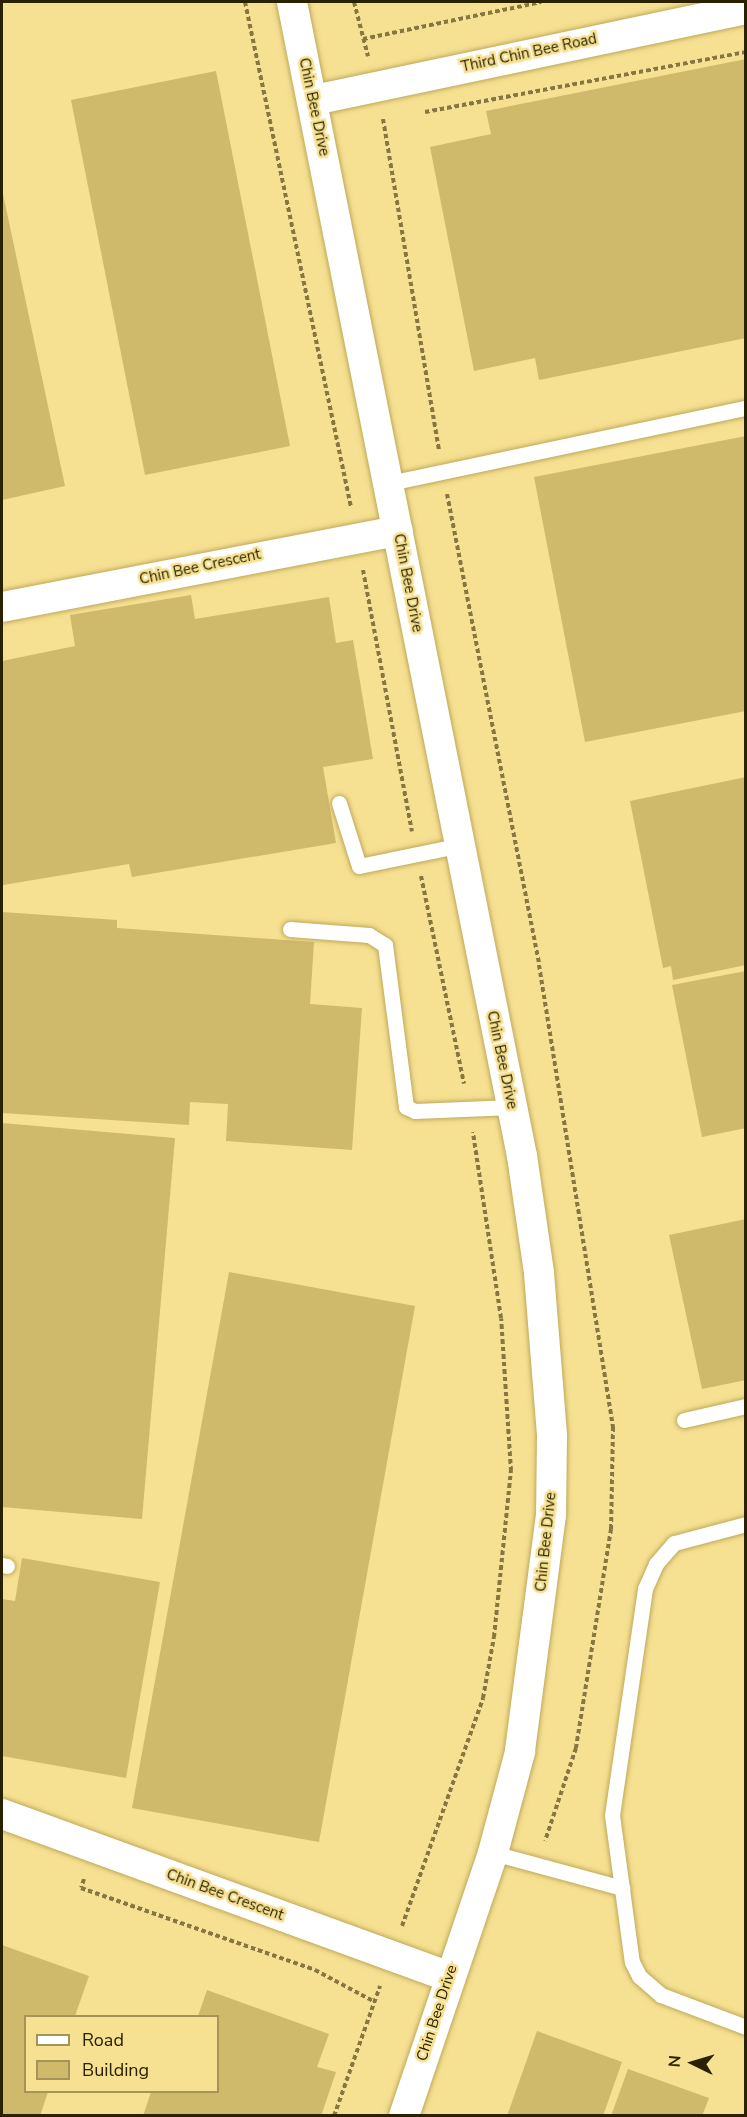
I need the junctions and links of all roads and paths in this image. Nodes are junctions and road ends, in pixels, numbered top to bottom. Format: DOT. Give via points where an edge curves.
graph roads {
  1 [pos="292,2"];
  2 [pos="540,2"];
  3 [pos="714,8"];
  4 [pos="746,9"];
  5 [pos="363,39"];
  6 [pos="746,52"];
  7 [pos="314,100"];
  8 [pos="418,114"];
  9 [pos="395,118"];
  10 [pos="383,120"];
  11 [pos="746,408"];
  12 [pos="389,483"];
  13 [pos="398,531"];
  14 [pos="2,608"];
  15 [pos="339,803"];
  16 [pos="461,845"];
  17 [pos="290,929"];
  18 [pos="512,1107"];
  19 [pos="746,1406"];
  20 [pos="684,1420"];
  21 [pos="746,1524"];
  22 [pos="2,1814"];
  23 [pos="96,1848"];
  24 [pos="493,1853"];
  25 [pos="622,1888"];
  26 [pos="448,1976"];
  27 [pos="375,2002"];
  28 [pos="746,2027"];
  29 [pos="404,2115"];
  1 -- 7 [label="street, Chin Bee Drive"];
  2 -- 5 [label="path"];
  3 -- 4 [label="street, Third Chin Bee Road"];
  3 -- 7 [label="street, Third Chin Bee Road"];
  6 -- 8 [label="path"];
  7 -- 12 [label="street, Chin Bee Drive"];
  9 -- 10 [label="path"];
  11 -- 12 [label="lane"];
  12 -- 13 [label="street, Chin Bee Drive"];
  13 -- 14 [label="street, Chin Bee Crescent"];
  13 -- 16 [label="street, Chin Bee Drive"];
  15 -- 16 [label="lane" via="359,866"];
  16 -- 18 [label="street, Chin Bee Drive"];
  17 -- 18 [label="lane" via="369,935 385,945 406,1107 415,1111"];
  18 -- 24 [label="street, Chin Bee Drive" via="540,1284 552,1436 551,1515 520,1752"];
  19 -- 20 [label="lane"];
  21 -- 25 [label="lane" via="674,1543 656,1564 645,1589 613,1791"];
  22 -- 23 [label="street, Chin Bee Crescent"];
  23 -- 26 [label="street, Chin Bee Crescent"];
  23 -- 27 [label="path" via="81,1888 315,1970"];
  24 -- 25 [label="lane"];
  24 -- 26 [label="street, Chin Bee Drive"];
  25 -- 28 [label="lane" via="632,1962 645,1986"];
  26 -- 29 [label="street, Chin Bee Drive"];
}
